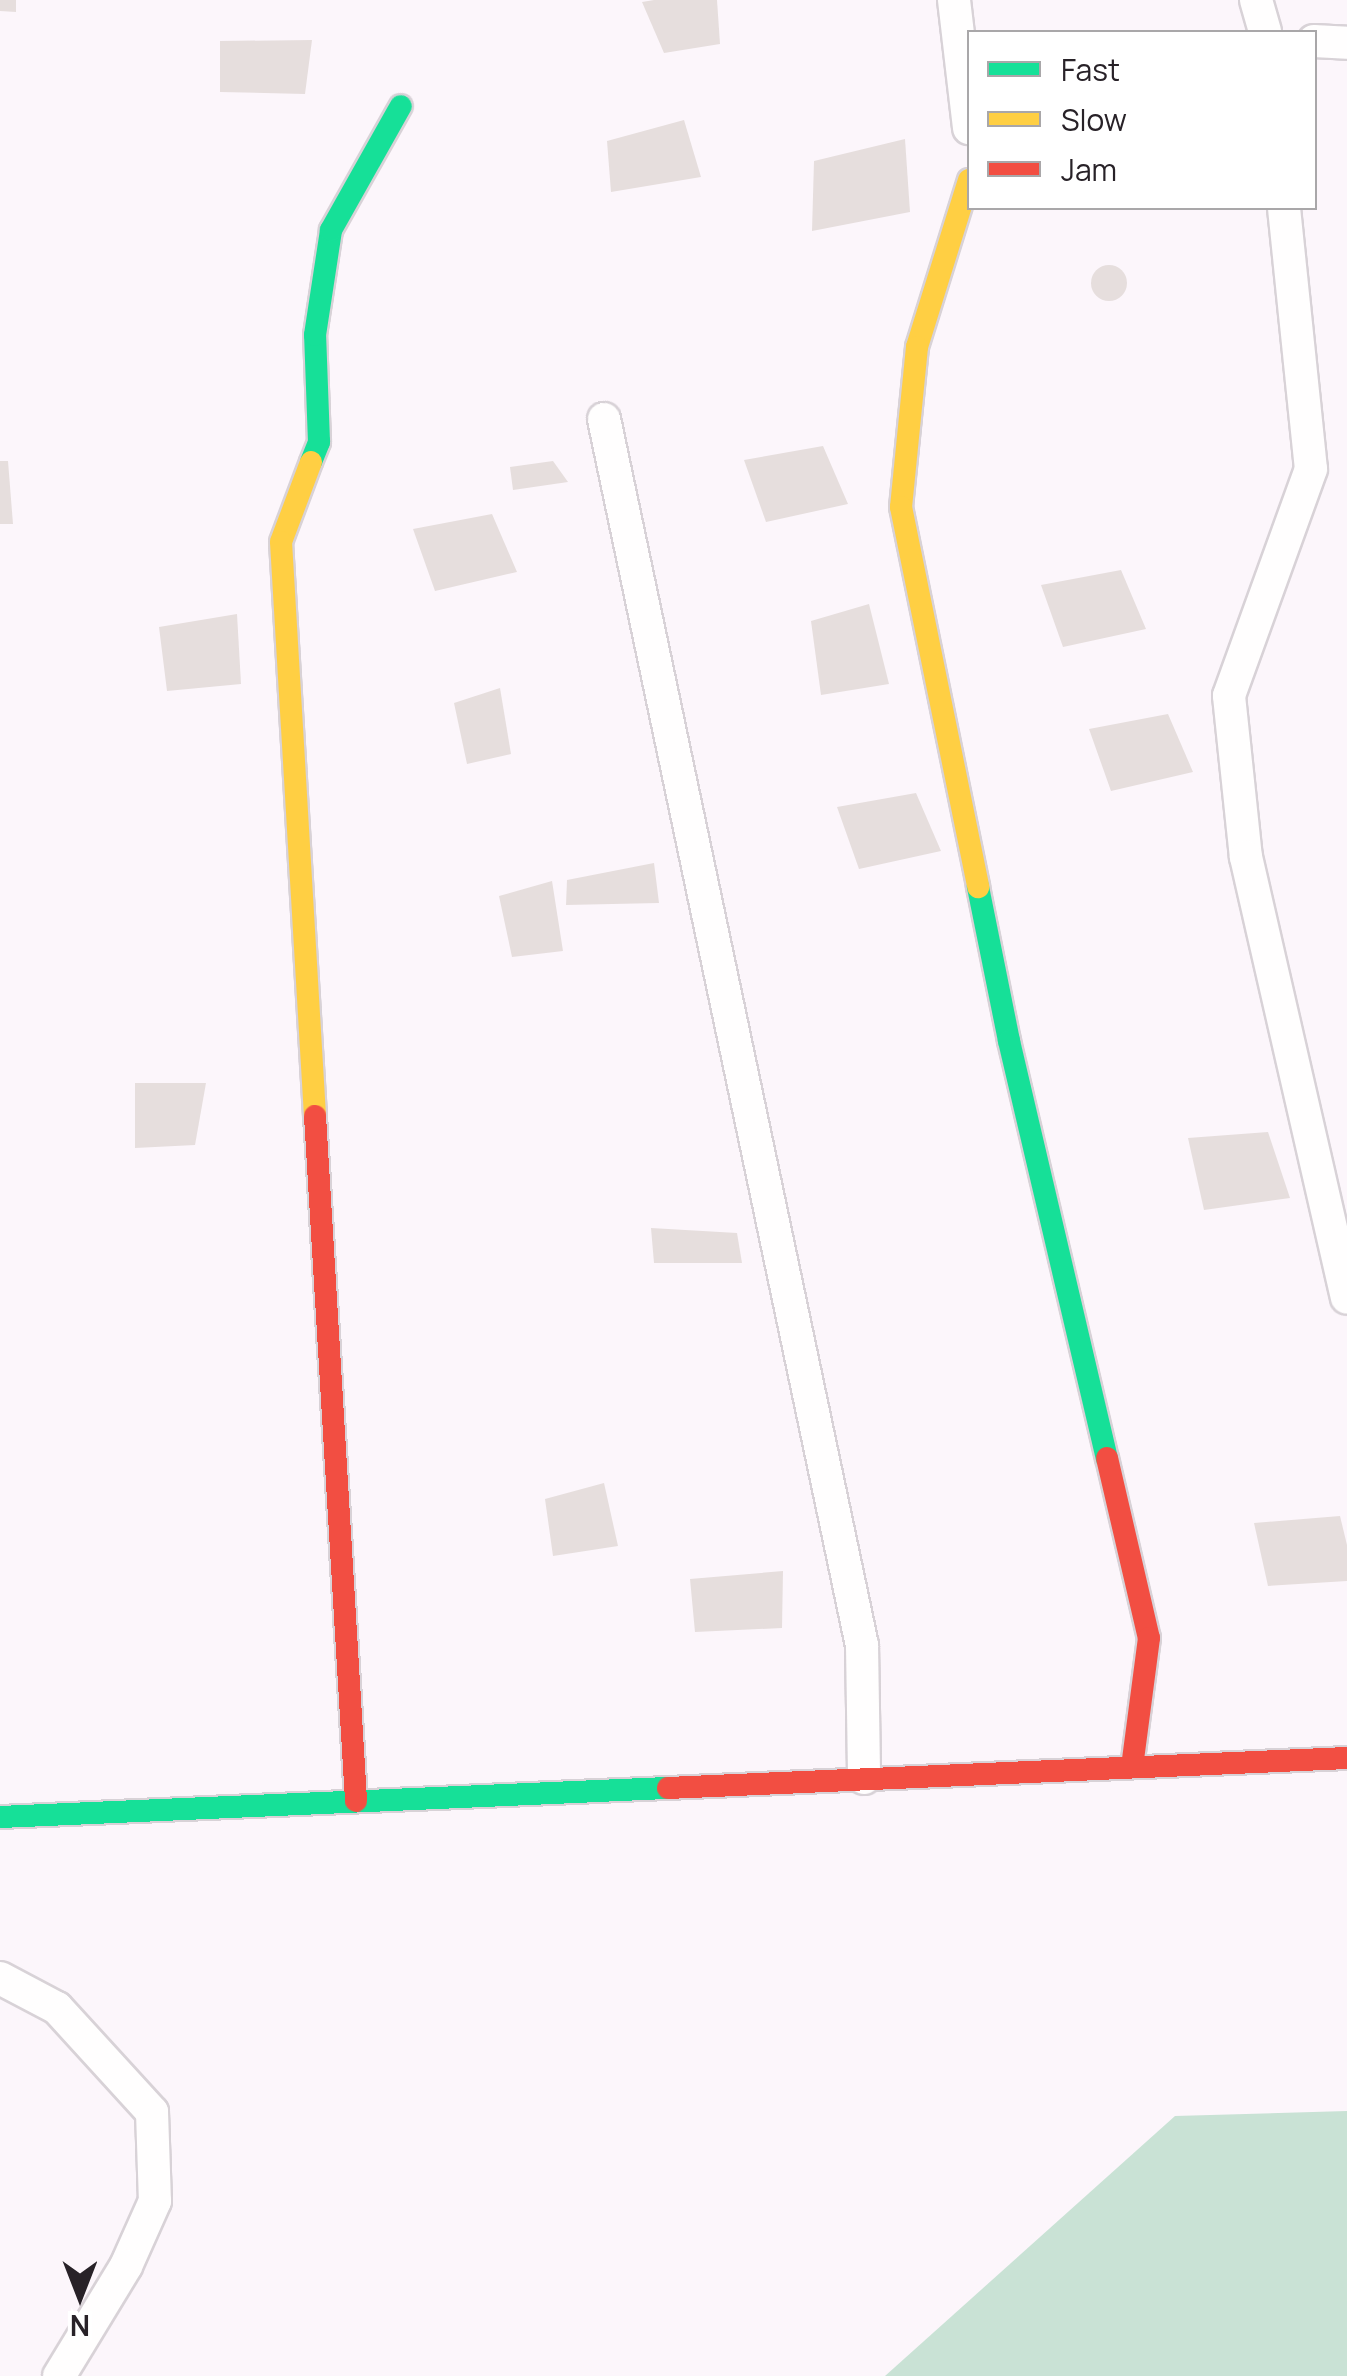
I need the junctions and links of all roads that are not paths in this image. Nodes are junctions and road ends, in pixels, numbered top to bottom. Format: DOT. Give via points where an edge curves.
graph roads {
  1 [pos="954,0"];
  2 [pos="1256,0"];
  3 [pos="1264,30"];
  4 [pos="1317,41"];
  5 [pos="1347,42"];
  6 [pos="967,104"];
  7 [pos="401,106"];
  8 [pos="967,189"];
  9 [pos="1284,210"];
  10 [pos="604,420"];
  11 [pos="1347,1298"];
  12 [pos="1347,1758"];
  13 [pos="1132,1767"];
  14 [pos="864,1778"];
  15 [pos="356,1801"];
  16 [pos="0,1817"];
  17 [pos="0,1978"];
  18 [pos="59,2376"];
  1 -- 6 [label="street"];
  2 -- 3 [label="street"];
  4 -- 5 [label="street"];
  7 -- 15 [label="street" via="332,230 314,335 320,442 281,542"];
  8 -- 13 [label="street" via="917,347 902,507 1009,1042 1149,1638"];
  9 -- 11 [label="street" via="1311,469 1229,696 1246,857"];
  10 -- 14 [label="street" via="862,1645"];
  12 -- 13 [label="street"];
  13 -- 14 [label="street"];
  14 -- 15 [label="street"];
  15 -- 16 [label="street"];
  17 -- 18 [label="street" via="58,2008 152,2112 156,2201 126,2266"];
}
